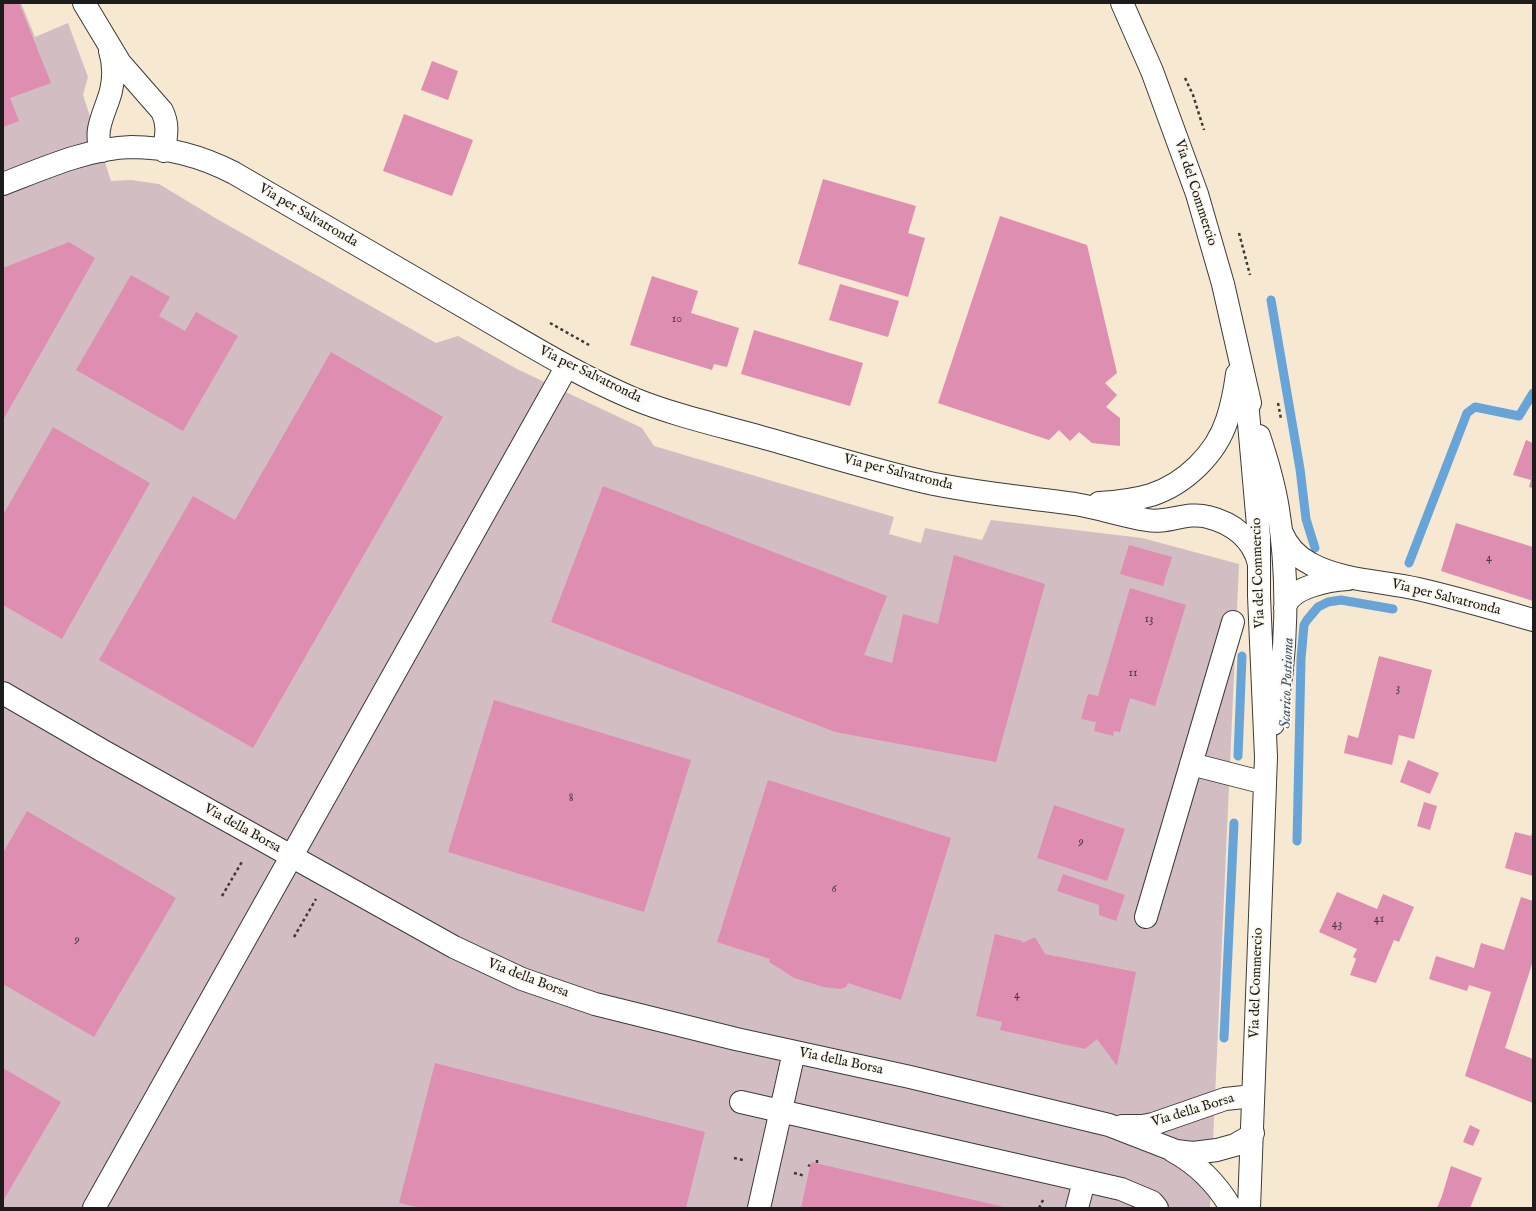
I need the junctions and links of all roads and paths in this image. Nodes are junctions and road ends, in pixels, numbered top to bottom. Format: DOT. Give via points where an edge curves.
graph roads {
  1 [pos="84,3"];
  2 [pos="1122,3"];
  3 [pos="108,42"];
  4 [pos="164,150"];
  5 [pos="102,151"];
  6 [pos="3,184"];
  7 [pos="550,323"];
  8 [pos="590,346"];
  9 [pos="1238,351"];
  10 [pos="567,366"];
  11 [pos="1246,390"];
  12 [pos="1078,505"];
  13 [pos="1281,531"];
  14 [pos="1259,564"];
  15 [pos="1359,578"];
  16 [pos="1285,608"];
  17 [pos="1533,620"];
  18 [pos="1233,622"];
  19 [pos="3,693"];
  20 [pos="1266,757"];
  21 [pos="1191,764"];
  22 [pos="1265,783"];
  23 [pos="245,856"];
  24 [pos="292,856"];
  25 [pos="222,896"];
  26 [pos="318,896"];
  27 [pos="1146,917"];
  28 [pos="294,937"];
  29 [pos="794,1052"];
  30 [pos="1253,1096"];
  31 [pos="741,1102"];
  32 [pos="782,1112"];
  33 [pos="1109,1125"];
  34 [pos="1253,1134"];
  35 [pos="1170,1149"];
  36 [pos="1084,1181"];
  37 [pos="94,1208"];
  38 [pos="759,1208"];
  39 [pos="1077,1208"];
  40 [pos="1157,1208"];
  41 [pos="1231,1208"];
  42 [pos="1249,1208"];
  1 -- 3 [label="street"];
  2 -- 9 [label="street, Via del Commercio" via="1152,71 1197,194 1223,284"];
  3 -- 4 [label="street" via="127,72 162,111 167,128"];
  3 -- 5 [label="street" via="113,80 99,126 98,138"];
  4 -- 5 [label="street, Via per Salvatronda" via="131,147"];
  4 -- 10 [label="street, Via per Salvatronda" via="210,161 234,173"];
  5 -- 6 [label="street, Via per Salvatronda" via="62,162"];
  7 -- 8 [label="path"];
  9 -- 11 [label="street, Via del Commercio"];
  9 -- 12 [label="street, Via per Salvatronda" via="1236,383 1227,420 1214,446 1193,470 1172,485 1150,495 1120,502"];
  10 -- 12 [label="street, Via per Salvatronda" via="597,382 658,407 880,470 948,486"];
  10 -- 24 [label="street"];
  11 -- 13 [label="street, Via del Commercio" via="1272,477"];
  11 -- 14 [label="street, Via del Commercio" via="1259,537"];
  12 -- 14 [label="street, Via per Salvatronda" via="1150,521 1184,516 1208,517 1229,526 1245,537 1254,548"];
  13 -- 15 [label="street, Via per Salvatronda" via="1290,547 1307,562 1330,572"];
  13 -- 16 [label="street, Via del Commercio"];
  14 -- 20 [label="street, Via del Commercio"];
  15 -- 16 [label="street, Via per Salvatronda" via="1328,581 1302,590 1289,597"];
  15 -- 17 [label="street, Via per Salvatronda" via="1418,589"];
  16 -- 20 [label="street, Via del Commercio" via="1280,688"];
  18 -- 21 [label="street"];
  19 -- 24 [label="street, Via della Borsa"];
  20 -- 22 [label="street, Via del Commercio"];
  21 -- 22 [label="street"];
  21 -- 27 [label="street"];
  22 -- 30 [label="street, Via del Commercio"];
  23 -- 25 [label="path"];
  24 -- 29 [label="street, Via della Borsa" via="454,947 522,979 568,996 630,1013"];
  24 -- 37 [label="street"];
  26 -- 28 [label="path"];
  29 -- 32 [label="street"];
  29 -- 33 [label="street, Via della Borsa"];
  30 -- 33 [label="street, Via della Borsa" via="1225,1099 1153,1124 1133,1127"];
  30 -- 34 [label="street, Via del Commercio"];
  31 -- 32 [label="street"];
  32 -- 36 [label="street"];
  32 -- 38 [label="street"];
  33 -- 35 [label="street, Via della Borsa"];
  34 -- 35 [label="street, Via della Borsa" via="1235,1145 1210,1152 1193,1153"];
  34 -- 42 [label="street, Via del Commercio"];
  35 -- 41 [label="street, Via della Borsa" via="1206,1175"];
  36 -- 39 [label="street"];
  36 -- 40 [label="street" via="1122,1190 1152,1202"];
}
